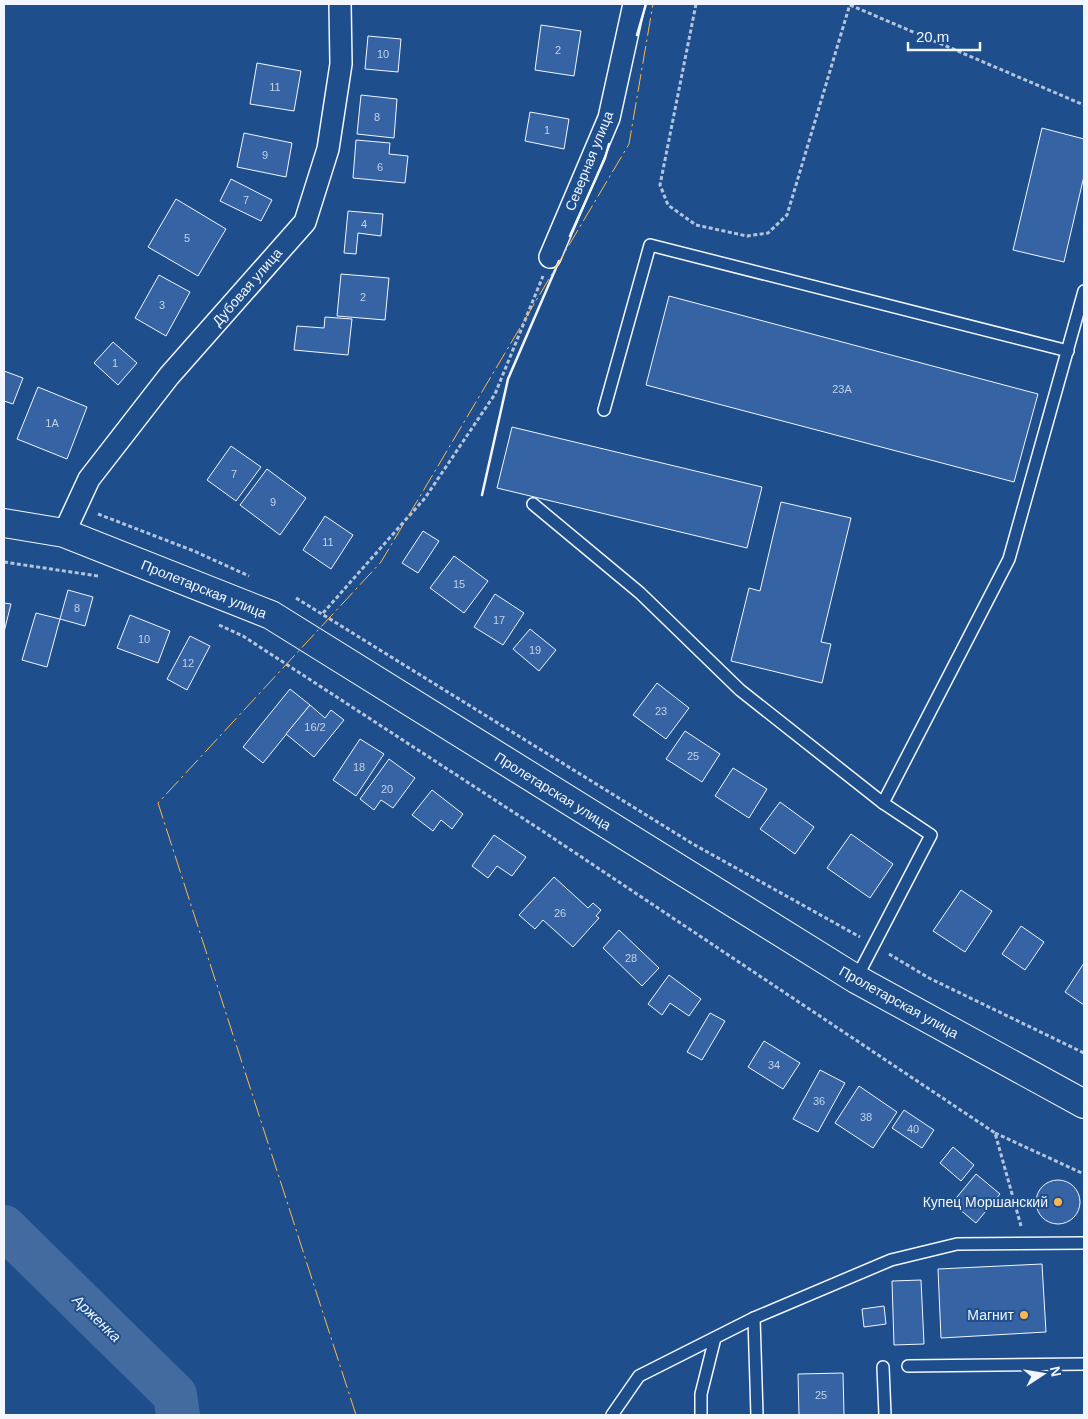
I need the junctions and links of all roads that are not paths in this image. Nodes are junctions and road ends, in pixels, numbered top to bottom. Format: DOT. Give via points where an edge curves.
graph roads {
  1 [pos="340,4"];
  2 [pos="634,4"];
  3 [pos="550,257"];
  4 [pos="1084,291"];
  5 [pos="1068,351"];
  6 [pos="604,410"];
  7 [pos="533,504"];
  8 [pos="4,523"];
  9 [pos="64,533"];
  10 [pos="884,803"];
  11 [pos="856,979"];
  12 [pos="1084,1104"];
  13 [pos="1084,1243"];
  14 [pos="754,1318"];
  15 [pos="715,1338"];
  16 [pos="1084,1364"];
  17 [pos="908,1366"];
  18 [pos="883,1367"];
  19 [pos="612,1415"];
  20 [pos="701,1415"];
  21 [pos="757,1415"];
  22 [pos="885,1415"];
  1 -- 9 [label="street, Дубовая улица" via="341,64 328,149 305,222 169,376 89,479"];
  2 -- 3 [label="street, Северная улица" via="608,118"];
  4 -- 5 [label="lane"];
  5 -- 6 [label="lane" via="650,245"];
  5 -- 10 [label="lane" via="1009,559"];
  7 -- 10 [label="lane" via="640,593 740,690"];
  8 -- 9 [label="main road, Пролетарская улица"];
  9 -- 11 [label="main road, Пролетарская улица" via="271,615"];
  10 -- 11 [label="lane" via="931,835"];
  11 -- 12 [label="main road, Пролетарская улица"];
  13 -- 14 [label="lane" via="957,1244 891,1260"];
  14 -- 15 [label="lane"];
  14 -- 21 [label="lane"];
  15 -- 19 [label="lane" via="639,1376"];
  15 -- 20 [label="lane" via="701,1394"];
  16 -- 17 [label="lane"];
  18 -- 22 [label="lane"];
}
